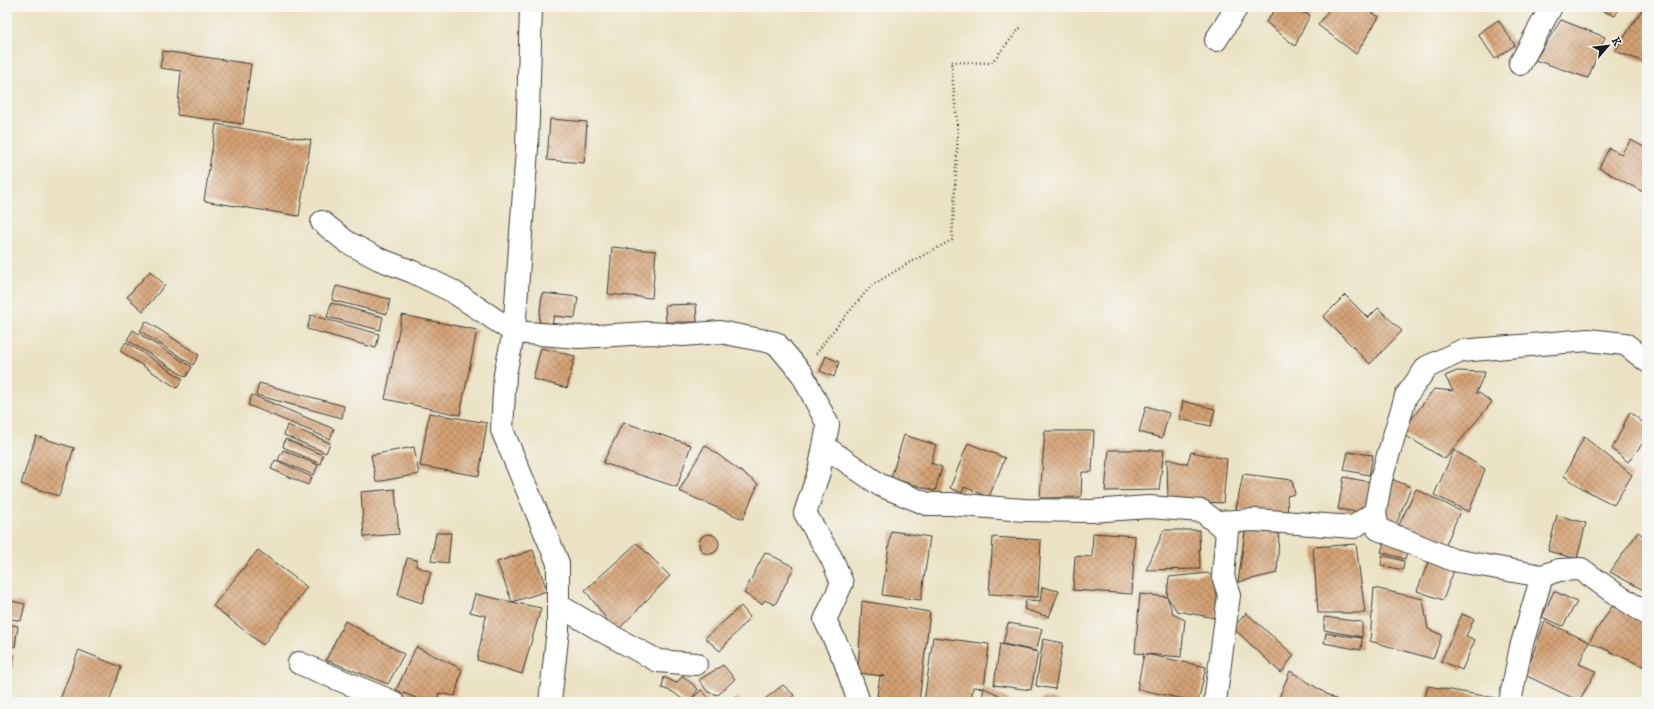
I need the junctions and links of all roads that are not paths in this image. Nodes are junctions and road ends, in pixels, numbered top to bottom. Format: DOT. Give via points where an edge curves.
graph roads {
  1 [pos="531,7"];
  2 [pos="1237,7"];
  3 [pos="1551,7"];
  4 [pos="1216,40"];
  5 [pos="1520,64"];
  6 [pos="322,222"];
  7 [pos="514,332"];
  8 [pos="1647,361"];
  9 [pos="824,446"];
  10 [pos="1375,512"];
  11 [pos="1217,522"];
  12 [pos="1542,576"];
  13 [pos="558,605"];
  14 [pos="1647,614"];
  15 [pos="298,663"];
  16 [pos="696,664"];
  17 [pos="394,702"];
  18 [pos="550,702"];
  19 [pos="859,702"];
  20 [pos="1215,702"];
  21 [pos="1510,702"];
  1 -- 7 [label="street" via="528,149"];
  2 -- 4 [label="street"];
  3 -- 5 [label="street"];
  6 -- 7 [label="street" via="347,242 452,291"];
  7 -- 9 [label="street" via="579,337 720,332 776,343 802,374 828,425"];
  7 -- 13 [label="street" via="505,374 502,430 558,563"];
  8 -- 10 [label="street" via="1625,344 1588,340 1461,351 1427,367 1406,396 1381,479"];
  9 -- 11 [label="street" via="880,485 927,504 1024,510 1164,508 1202,511"];
  9 -- 19 [label="street" via="819,472 805,513 832,559 842,583 825,620 844,659"];
  10 -- 11 [label="street" via="1354,528 1254,520"];
  10 -- 12 [label="street" via="1378,529 1453,560"];
  11 -- 20 [label="street" via="1227,531 1223,576 1229,595"];
  12 -- 14 [label="street" via="1559,570 1581,569"];
  12 -- 21 [label="street" via="1521,647"];
  13 -- 16 [label="street" via="658,661"];
  13 -- 18 [label="street" via="558,630"];
  15 -- 17 [label="street"];
}
